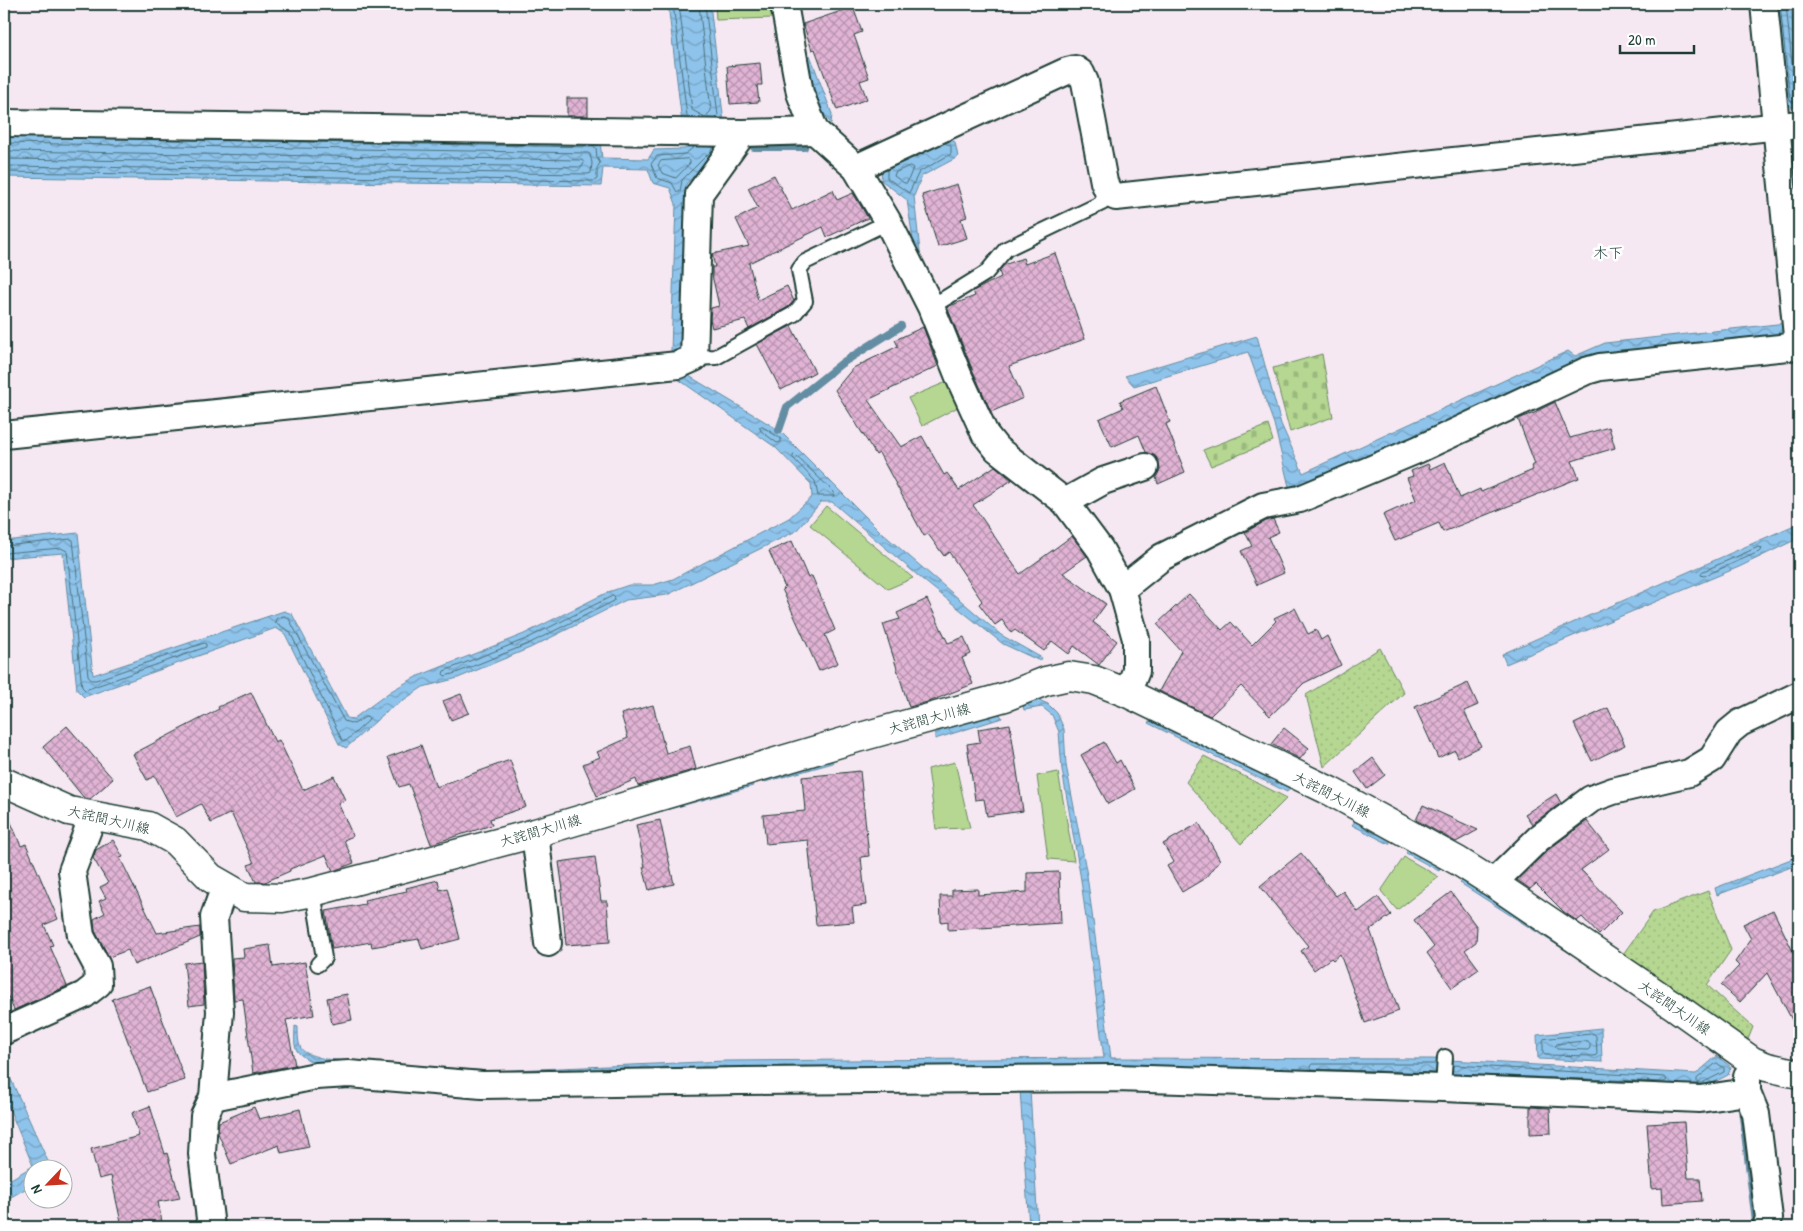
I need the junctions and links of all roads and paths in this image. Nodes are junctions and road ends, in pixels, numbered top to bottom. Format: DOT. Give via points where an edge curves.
graph roads {
  1 [pos="784,4"];
  2 [pos="1764,4"];
  3 [pos="4,123"];
  4 [pos="1788,125"];
  5 [pos="815,131"];
  6 [pos="735,133"];
  7 [pos="856,168"];
  8 [pos="1109,194"];
  9 [pos="888,222"];
  10 [pos="931,307"];
  11 [pos="694,358"];
  12 [pos="4,435"];
  13 [pos="1145,467"];
  14 [pos="1066,502"];
  15 [pos="1122,589"];
  16 [pos="1127,693"];
  17 [pos="1799,695"];
  18 [pos="4,782"];
  19 [pos="93,816"];
  20 [pos="535,832"];
  21 [pos="1494,883"];
  22 [pos="225,886"];
  23 [pos="313,892"];
  24 [pos="548,944"];
  25 [pos="318,964"];
  26 [pos="4,1031"];
  27 [pos="1445,1057"];
  28 [pos="1752,1061"];
  29 [pos="1799,1074"];
  30 [pos="1443,1088"];
  31 [pos="1747,1092"];
  32 [pos="213,1096"];
  33 [pos="211,1227"];
  34 [pos="1766,1227"];
  1 -- 5 [label="street" via="800,93"];
  2 -- 4 [label="street"];
  3 -- 6 [label="street"];
  4 -- 8 [label="street" via="1126,196"];
  4 -- 15 [label="street" via="1798,346 1586,371 1417,450 1300,499 1263,506 1162,557"];
  5 -- 6 [label="street"];
  5 -- 7 [label="street"];
  6 -- 11 [label="street" via="699,194"];
  7 -- 8 [label="street" via="1075,69 1085,82"];
  7 -- 9 [label="street"];
  8 -- 10 [label="lane" via="1102,203 1006,249 986,273"];
  9 -- 10 [label="street"];
  9 -- 11 [label="lane" via="805,262 799,270 805,301 794,314 716,357"];
  10 -- 14 [label="street" via="985,434 997,449"];
  11 -- 12 [label="street" via="678,364"];
  13 -- 14 [label="street" via="1103,481"];
  14 -- 15 [label="street" via="1100,549"];
  15 -- 16 [label="street" via="1136,639 1136,671"];
  16 -- 20 [label="main road, 大詫間大川線" via="1094,680 1069,676 1046,681 1005,697"];
  16 -- 21 [label="main road, 大詫間大川線" via="1332,792"];
  17 -- 21 [label="street" via="1740,723 1729,732 1712,759 1689,773 1591,799 1539,838"];
  18 -- 19 [label="main road, 大詫間大川線" via="69,811"];
  19 -- 22 [label="main road, 大詫間大川線" via="148,826 175,840 211,878"];
  19 -- 26 [label="street" via="72,871 81,936 97,966 98,984 84,995"];
  20 -- 23 [label="main road, 大詫間大川線"];
  20 -- 24 [label="street"];
  21 -- 28 [label="main road, 大詫間大川線"];
  22 -- 23 [label="main road, 大詫間大川線" via="244,897 282,898"];
  22 -- 32 [label="street" via="214,917 220,1012"];
  23 -- 25 [label="lane" via="324,958"];
  27 -- 30 [label="lane"];
  28 -- 29 [label="main road, 大詫間大川線"];
  28 -- 31 [label="street"];
  30 -- 31 [label="street" via="1700,1099"];
  30 -- 32 [label="street" via="1116,1078 482,1085 349,1074 316,1076"];
  31 -- 34 [label="street" via="1756,1114 1769,1218"];
  32 -- 33 [label="street" via="204,1116 202,1154"];
}
